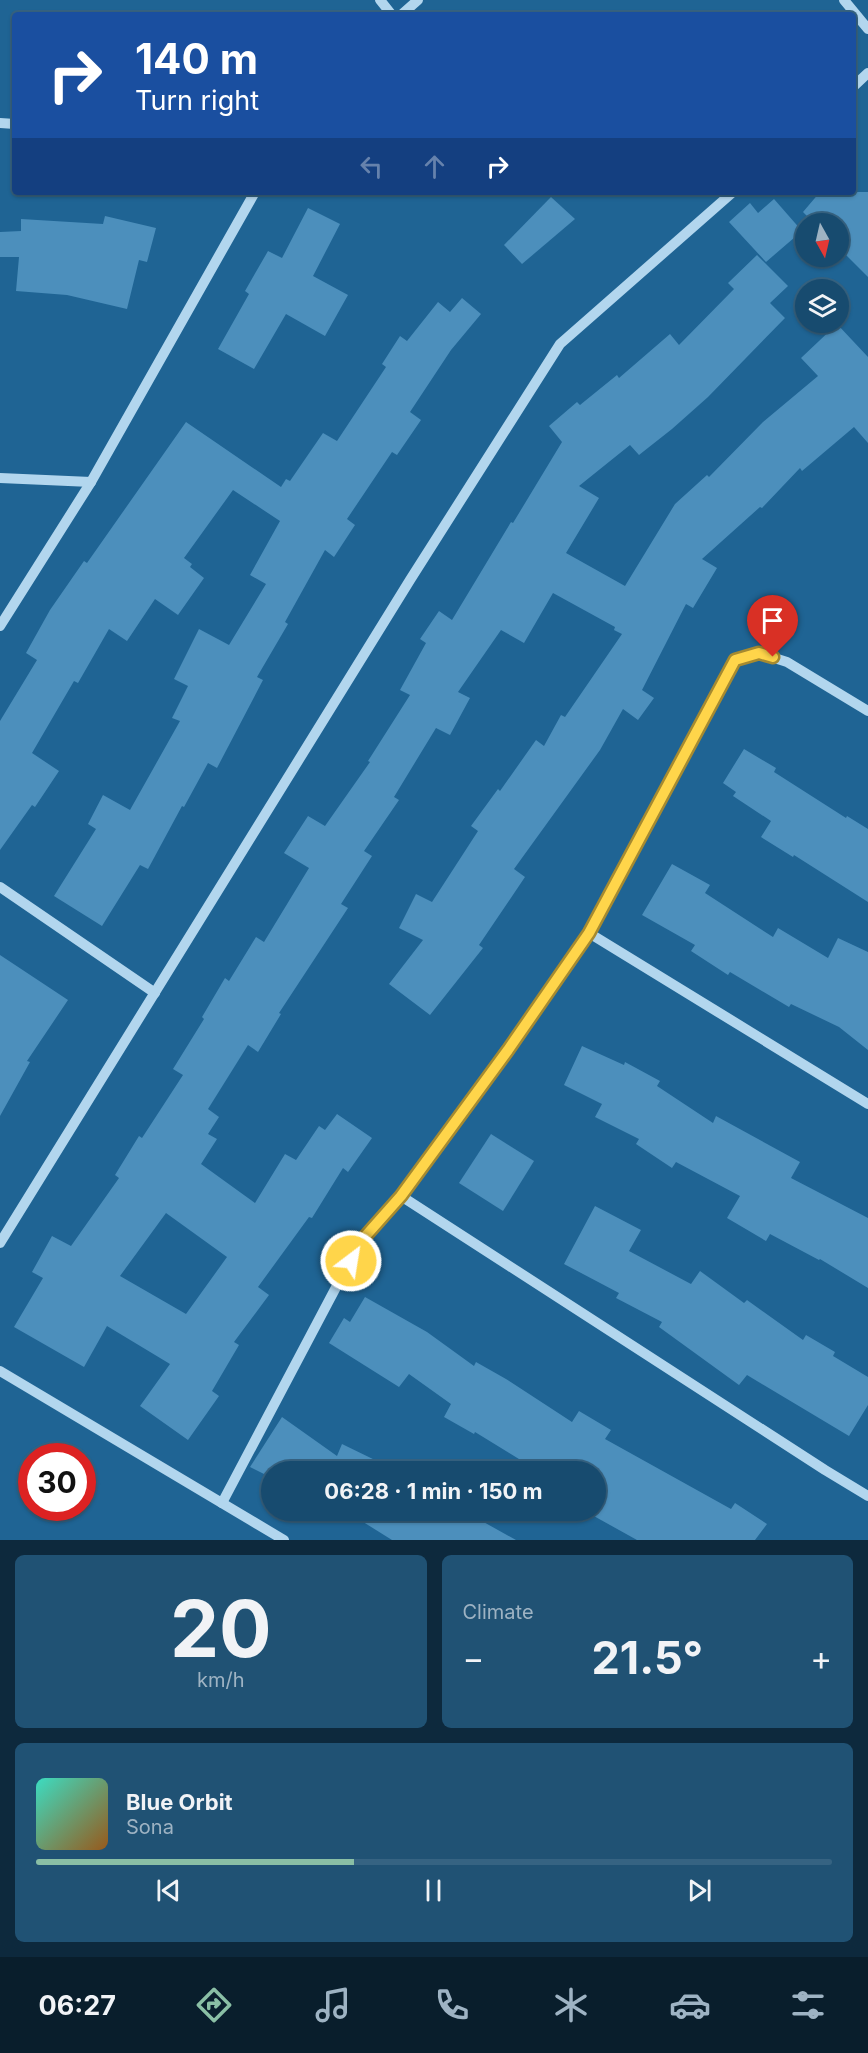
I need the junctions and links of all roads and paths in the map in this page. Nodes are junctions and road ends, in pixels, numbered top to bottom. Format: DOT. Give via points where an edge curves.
graph roads {
  1 [pos="380,0"];
  2 [pos="418,0"];
  3 [pos="844,0"];
  4 [pos="390,12"];
  5 [pos="404,12"];
  6 [pos="863,16"];
  7 [pos="868,29"];
  8 [pos="868,73"];
  9 [pos="856,84"];
  10 [pos="253,195"];
  11 [pos="730,195"];
  12 [pos="0,478"];
  13 [pos="91,482"];
  14 [pos="0,626"];
  15 [pos="868,711"];
  16 [pos="0,887"];
  17 [pos="589,933"];
  18 [pos="155,993"];
  19 [pos="868,1104"];
  20 [pos="401,1196"];
  21 [pos="0,1243"];
  22 [pos="0,1371"];
  23 [pos="868,1496"];
  24 [pos="222,1503"];
  25 [pos="284,1540"];
  1 -- 4 [label="street"];
  2 -- 5 [label="street"];
  3 -- 6 [label="street"];
  6 -- 7 [label="street"];
  8 -- 9 [label="street"];
  10 -- 13 [label="street"];
  11 -- 18 [label="street" via="560,345"];
  12 -- 13 [label="street"];
  13 -- 14 [label="street"];
  15 -- 17 [label="street" via="787,662 759,653 735,660"];
  16 -- 18 [label="street"];
  17 -- 19 [label="street"];
  17 -- 20 [label="street"];
  18 -- 21 [label="street"];
  20 -- 23 [label="street"];
  20 -- 24 [label="street" via="362,1240"];
  22 -- 24 [label="street"];
  24 -- 25 [label="street"];
}
